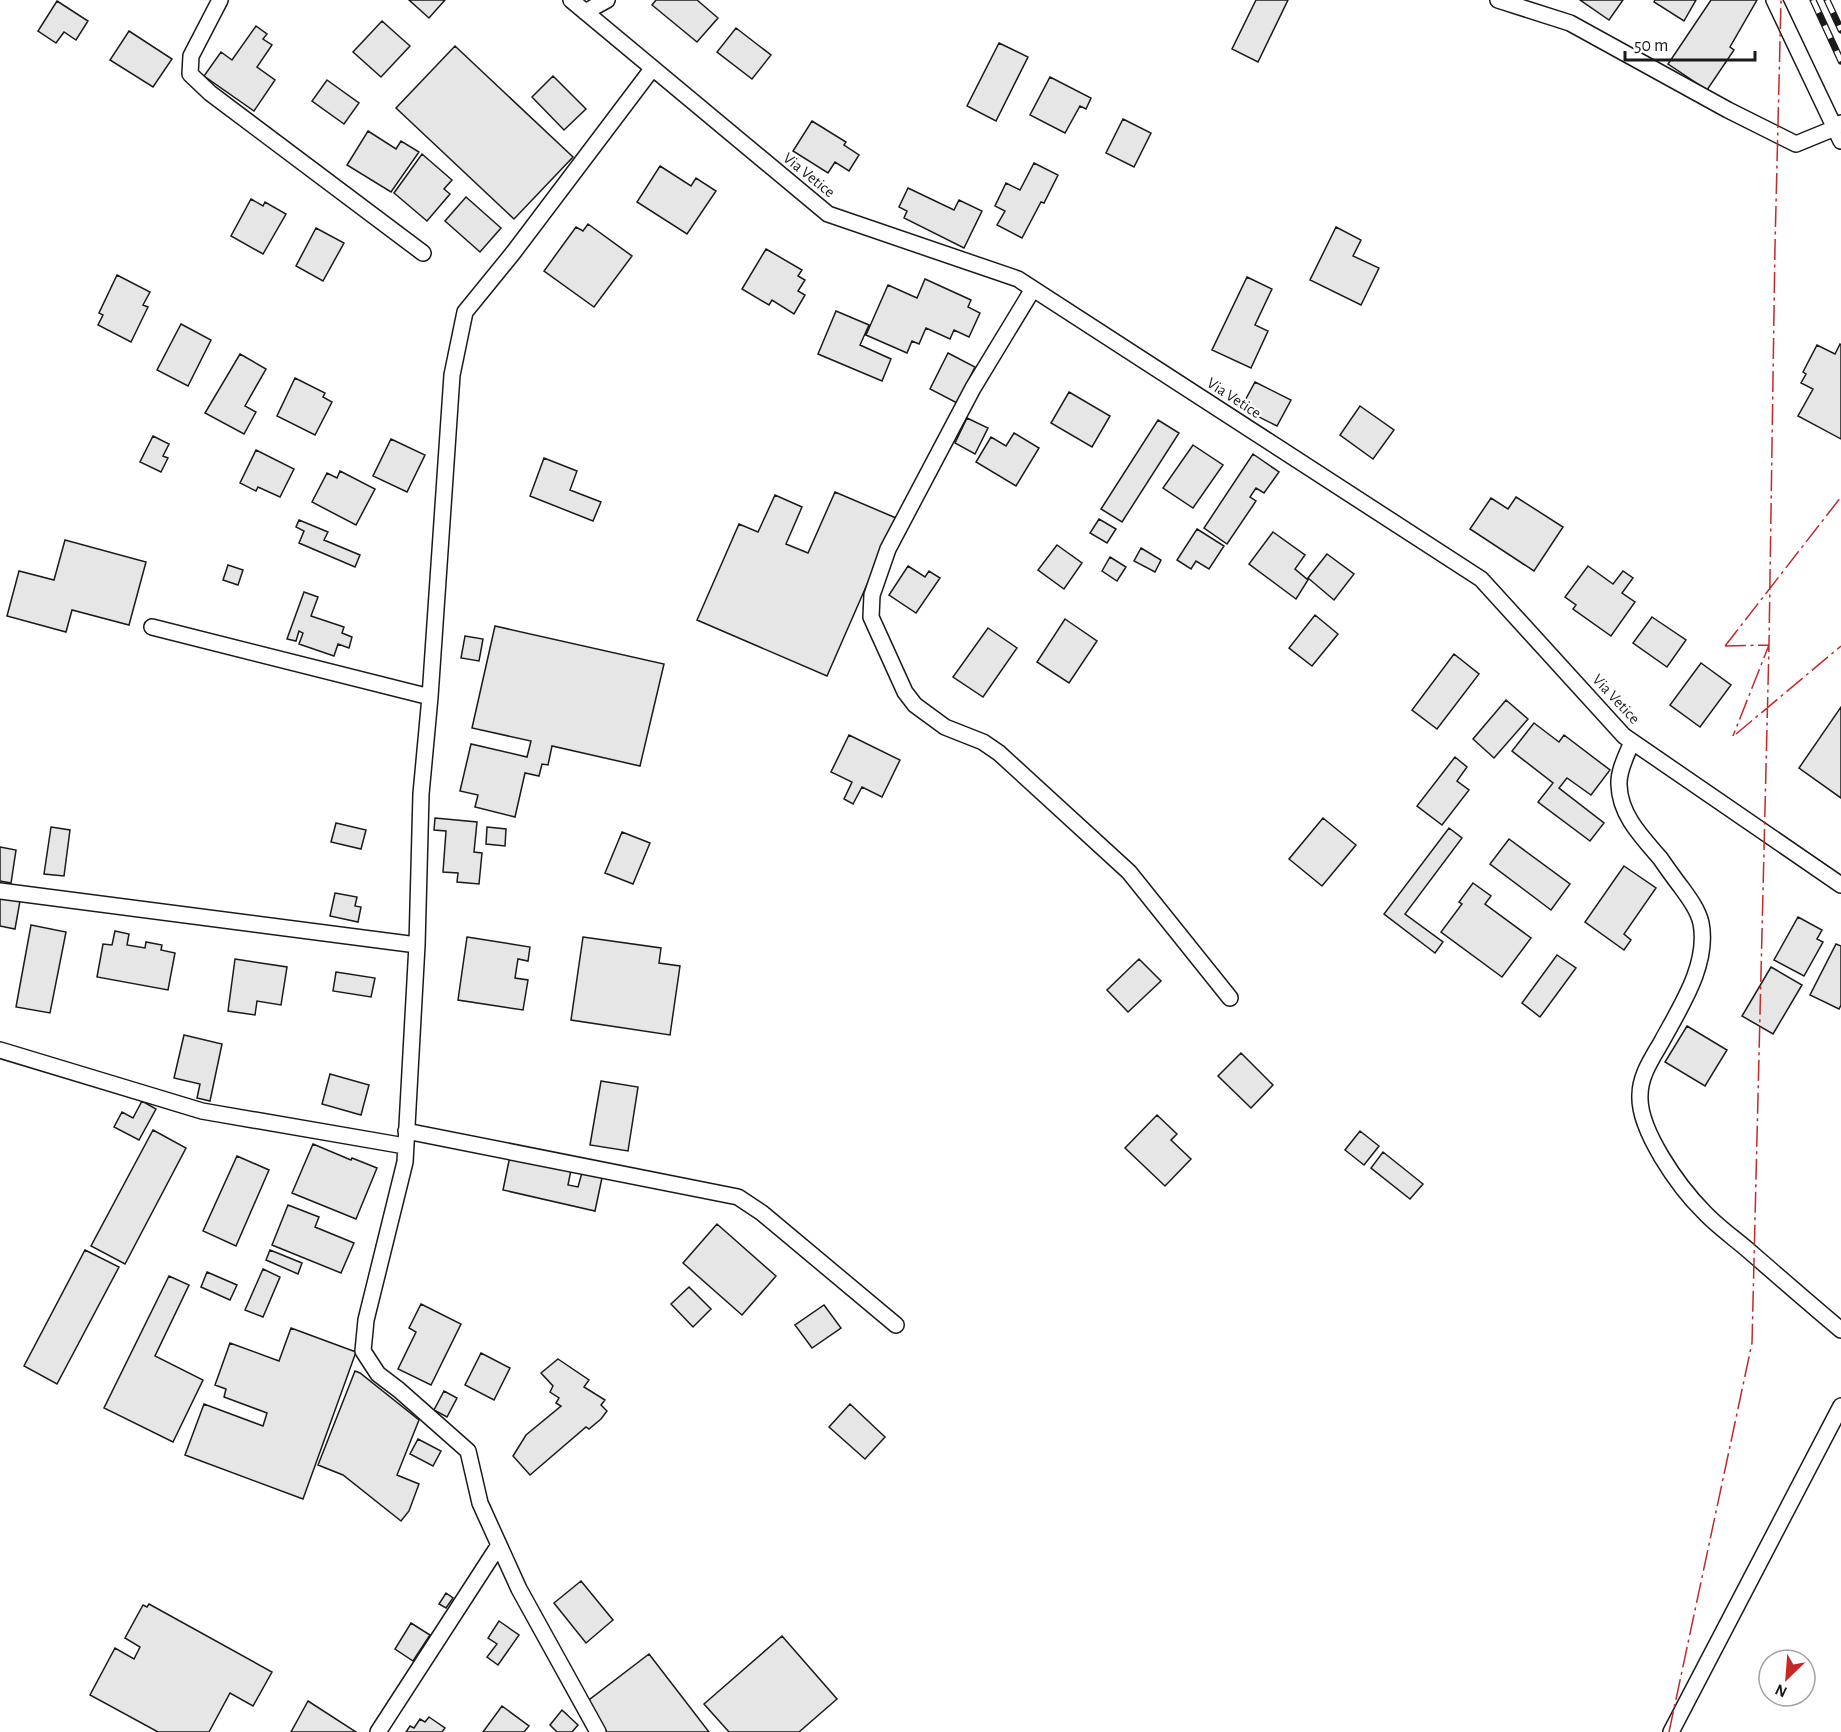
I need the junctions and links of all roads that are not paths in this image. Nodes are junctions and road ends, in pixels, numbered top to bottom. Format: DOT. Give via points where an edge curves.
graph roads {
  1 [pos="220,0"];
  2 [pos="571,0"];
  3 [pos="607,0"];
  4 [pos="1498,0"];
  5 [pos="1774,0"];
  6 [pos="585,12"];
  7 [pos="652,69"];
  8 [pos="1839,131"];
  9 [pos="423,253"];
  10 [pos="1033,289"];
  11 [pos="152,627"];
  12 [pos="430,697"];
  13 [pos="1632,742"];
  14 [pos="1841,885"];
  15 [pos="0,891"];
  16 [pos="417,945"];
  17 [pos="1230,999"];
  18 [pos="0,1050"];
  19 [pos="406,1139"];
  20 [pos="896,1325"];
  21 [pos="1841,1330"];
  22 [pos="1841,1406"];
  23 [pos="499,1545"];
  24 [pos="378,1732"];
  25 [pos="598,1732"];
  26 [pos="1671,1732"];
  1 -- 9 [label="street" via="190,56 190,74"];
  2 -- 6 [label="street, Via Vetice"];
  3 -- 6 [label="street"];
  4 -- 8 [label="street" via="1570,23 1796,144"];
  5 -- 8 [label="street"];
  6 -- 7 [label="street, Via Vetice"];
  7 -- 10 [label="street, Via Vetice" via="828,214 1018,279"];
  7 -- 12 [label="street" via="465,312 452,375"];
  10 -- 13 [label="street, Via Vetice" via="1481,579"];
  10 -- 17 [label="street" via="973,387 888,549 872,595 871,617 905,692 915,705 945,727 999,753 1129,872"];
  11 -- 12 [label="street"];
  12 -- 16 [label="street" via="421,794"];
  13 -- 14 [label="street, Via Vetice"];
  13 -- 21 [label="street" via="1618,783 1623,807 1636,831 1692,902 1701,920 1703,939 1700,962 1686,998 1643,1079 1642,1115 1678,1181 1704,1212"];
  15 -- 16 [label="street"];
  16 -- 19 [label="street"];
  18 -- 19 [label="street" via="202,1111"];
  19 -- 20 [label="street" via="738,1197"];
  19 -- 23 [label="street" via="405,1162 366,1320 363,1351 378,1374 468,1451 480,1503"];
  22 -- 26 [label="street"];
  23 -- 24 [label="street"];
  23 -- 25 [label="street"];
}
